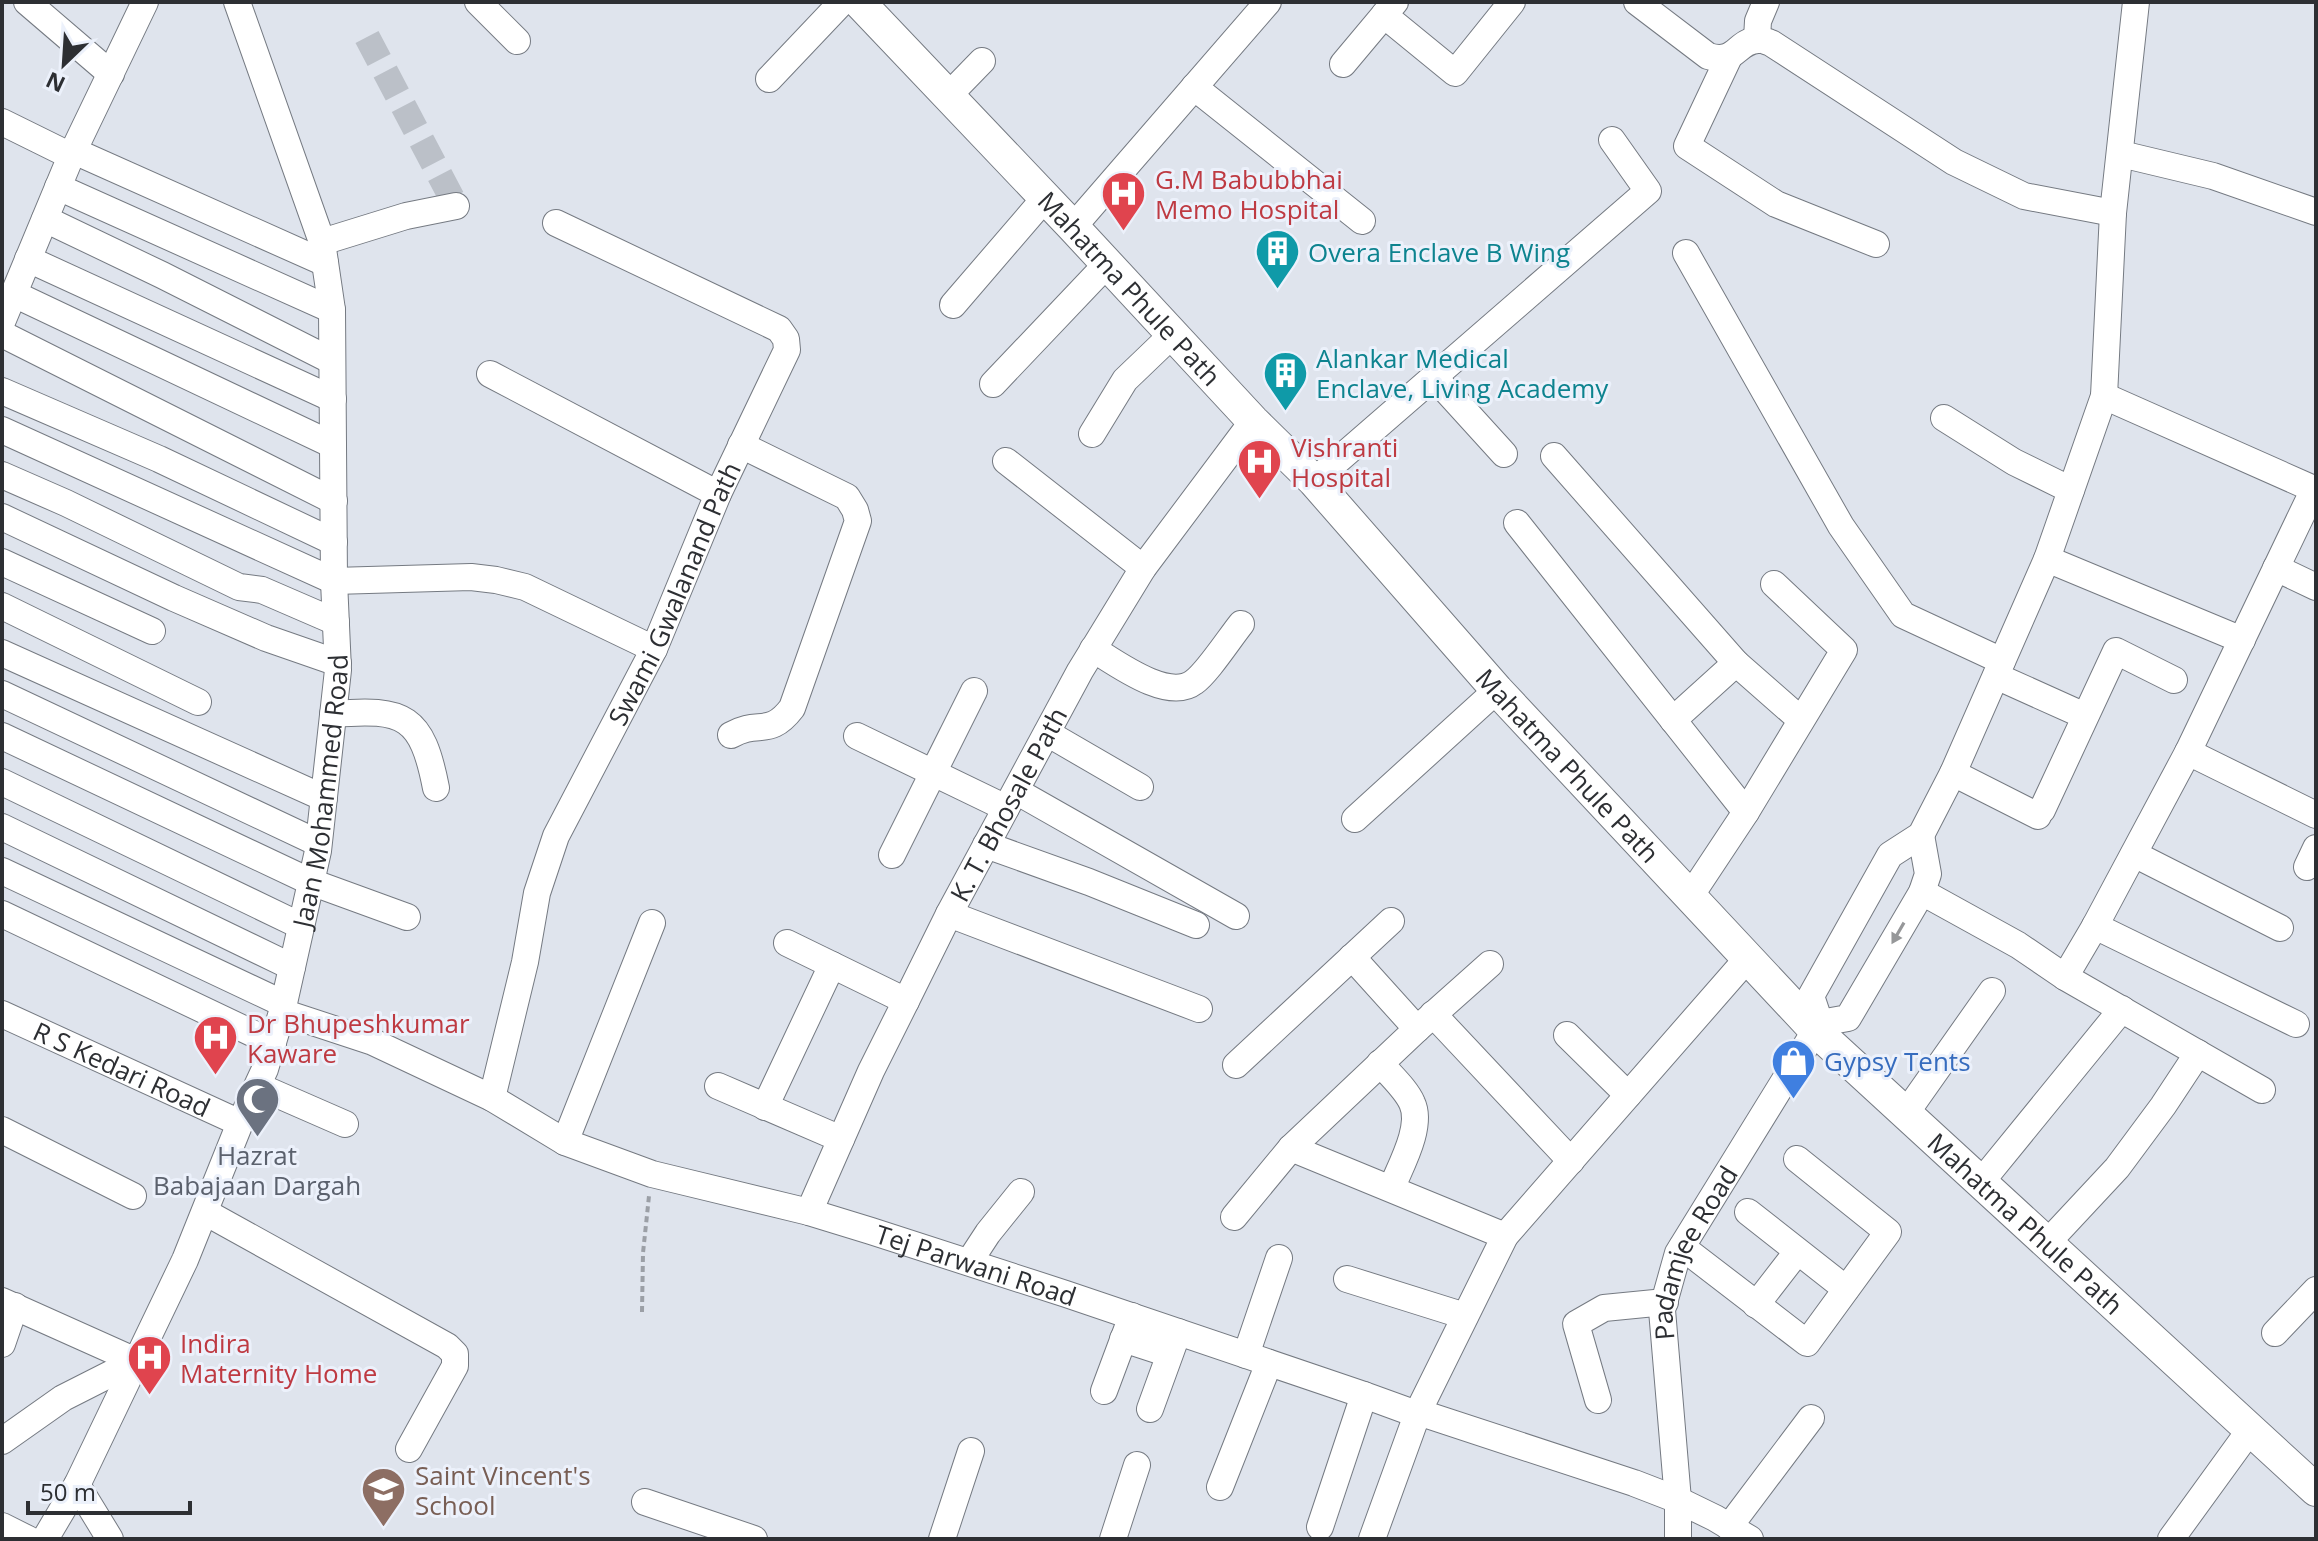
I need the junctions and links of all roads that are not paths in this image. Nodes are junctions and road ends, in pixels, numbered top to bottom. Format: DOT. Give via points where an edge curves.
graph roads {
  1 [pos="27,2"];
  2 [pos="145,2"];
  3 [pos="237,2"];
  4 [pos="478,2"];
  5 [pos="1268,2"];
  6 [pos="1637,2"];
  7 [pos="1766,2"];
  8 [pos="2136,2"];
  9 [pos="864,5"];
  10 [pos="1502,6"];
  11 [pos="1390,9"];
  12 [pos="1757,39"];
  13 [pos="517,41"];
  14 [pos="1729,57"];
  15 [pos="982,61"];
  16 [pos="1343,64"];
  17 [pos="111,74"];
  18 [pos="769,79"];
  19 [pos="1194,87"];
  20 [pos="948,96"];
  21 [pos="2,122"];
  22 [pos="1612,140"];
  23 [pos="73,154"];
  24 [pos="2121,154"];
  25 [pos="58,187"];
  26 [pos="1045,198"];
  27 [pos="451,207"];
  28 [pos="2316,212"];
  29 [pos="2113,213"];
  30 [pos="45,219"];
  31 [pos="1362,221"];
  32 [pos="556,223"];
  33 [pos="1073,227"];
  34 [pos="1876,244"];
  35 [pos="324,253"];
  36 [pos="1686,253"];
  37 [pos="28,259"];
  38 [pos="1107,264"];
  39 [pos="14,294"];
  40 [pos="953,305"];
  41 [pos="332,310"];
  42 [pos="2,322"];
  43 [pos="2,334"];
  44 [pos="1173,334"];
  45 [pos="332,361"];
  46 [pos="490,374"];
  47 [pos="1434,377"];
  48 [pos="993,384"];
  49 [pos="110,388"];
  50 [pos="2,391"];
  51 [pos="2104,396"];
  52 [pos="333,399"];
  53 [pos="1944,418"];
  54 [pos="1253,421"];
  55 [pos="2,430"];
  56 [pos="92,430"];
  57 [pos="1092,434"];
  58 [pos="333,445"];
  59 [pos="741,445"];
  60 [pos="1504,454"];
  61 [pos="1554,456"];
  62 [pos="1006,461"];
  63 [pos="2,475"];
  64 [pos="1314,481"];
  65 [pos="2071,490"];
  66 [pos="2315,490"];
  67 [pos="718,494"];
  68 [pos="334,501"];
  69 [pos="2,517"];
  70 [pos="1517,523"];
  71 [pos="334,542"];
  72 [pos="2047,559"];
  73 [pos="2,562"];
  74 [pos="1143,568"];
  75 [pos="2276,568"];
  76 [pos="334,581"];
  77 [pos="1774,584"];
  78 [pos="2316,587"];
  79 [pos="2,606"];
  80 [pos="336,622"];
  81 [pos="1241,624"];
  82 [pos="152,631"];
  83 [pos="2242,640"];
  84 [pos="654,649"];
  85 [pos="1093,649"];
  86 [pos="2,653"];
  87 [pos="338,663"];
  88 [pos="1736,663"];
  89 [pos="1999,668"];
  90 [pos="2174,680"];
  91 [pos="1497,690"];
  92 [pos="974,691"];
  93 [pos="2,694"];
  94 [pos="198,702"];
  95 [pos="333,714"];
  96 [pos="2085,716"];
  97 [pos="1673,720"];
  98 [pos="1801,720"];
  99 [pos="1047,733"];
  100 [pos="731,735"];
  101 [pos="2,736"];
  102 [pos="857,736"];
  103 [pos="2188,752"];
  104 [pos="933,771"];
  105 [pos="1953,773"];
  106 [pos="2,782"];
  107 [pos="1140,787"];
  108 [pos="436,788"];
  109 [pos="324,798"];
  110 [pos="1011,800"];
  111 [pos="1746,812"];
  112 [pos="2316,815"];
  113 [pos="1355,819"];
  114 [pos="2,827"];
  115 [pos="1921,835"];
  116 [pos="318,843"];
  117 [pos="986,845"];
  118 [pos="2134,854"];
  119 [pos="892,855"];
  120 [pos="2,871"];
  121 [pos="311,882"];
  122 [pos="1922,892"];
  123 [pos="1689,898"];
  124 [pos="2,914"];
  125 [pos="949,914"];
  126 [pos="1236,916"];
  127 [pos="407,917"];
  128 [pos="1391,921"];
  129 [pos="652,923"];
  130 [pos="1196,925"];
  131 [pos="301,926"];
  132 [pos="2095,926"];
  133 [pos="2280,928"];
  134 [pos="787,943"];
  135 [pos="1352,957"];
  136 [pos="1747,959"];
  137 [pos="1490,964"];
  138 [pos="832,965"];
  139 [pos="292,967"];
  140 [pos="2065,977"];
  141 [pos="1992,991"];
  142 [pos="906,1001"];
  143 [pos="283,1008"];
  144 [pos="1199,1009"];
  145 [pos="2122,1009"];
  146 [pos="2,1014"];
  147 [pos="1425,1022"];
  148 [pos="2296,1024"];
  149 [pos="1818,1027"];
  150 [pos="1567,1035"];
  151 [pos="273,1043"];
  152 [pos="2198,1053"];
  153 [pos="1380,1063"];
  154 [pos="1236,1065"];
  155 [pos="258,1086"];
  156 [pos="718,1086"];
  157 [pos="2262,1090"];
  158 [pos="1628,1095"];
  159 [pos="492,1098"];
  160 [pos="765,1107"];
  161 [pos="1906,1113"];
  162 [pos="240,1123"];
  163 [pos="345,1124"];
  164 [pos="2,1130"];
  165 [pos="841,1139"];
  166 [pos="565,1142"];
  167 [pos="1291,1148"];
  168 [pos="1797,1159"];
  169 [pos="1571,1161"];
  170 [pos="1981,1182"];
  171 [pos="1392,1187"];
  172 [pos="1021,1192"];
  173 [pos="133,1196"];
  174 [pos="205,1212"];
  175 [pos="809,1212"];
  176 [pos="1748,1212"];
  177 [pos="1234,1217"];
  178 [pos="1505,1236"];
  179 [pos="2047,1243"];
  180 [pos="1682,1247"];
  181 [pos="1797,1252"];
  182 [pos="1279,1258"];
  183 [pos="969,1262"];
  184 [pos="1347,1279"];
  185 [pos="1846,1289"];
  186 [pos="2316,1290"];
  187 [pos="1665,1302"];
  188 [pos="9,1303"];
  189 [pos="1756,1305"];
  190 [pos="1465,1316"];
  191 [pos="1128,1328"];
  192 [pos="2275,1333"];
  193 [pos="3,1340"];
  194 [pos="1174,1343"];
  195 [pos="1257,1359"];
  196 [pos="136,1361"];
  197 [pos="1104,1391"];
  198 [pos="1364,1395"];
  199 [pos="1598,1400"];
  200 [pos="1150,1409"];
  201 [pos="1418,1412"];
  202 [pos="1811,1418"];
  203 [pos="2250,1430"];
  204 [pos="2,1441"];
  205 [pos="409,1449"];
  206 [pos="971,1451"];
  207 [pos="1137,1465"];
  208 [pos="77,1485"];
  209 [pos="1220,1487"];
  210 [pos="2316,1490"];
  211 [pos="1678,1500"];
  212 [pos="645,1502"];
  213 [pos="2,1526"];
  214 [pos="1320,1527"];
  215 [pos="1739,1533"];
  216 [pos="28,1539"];
  217 [pos="45,1539"];
  218 [pos="110,1539"];
  219 [pos="754,1539"];
  220 [pos="942,1539"];
  221 [pos="1113,1539"];
  222 [pos="1372,1539"];
  223 [pos="1678,1539"];
  224 [pos="2171,1539"];
  1 -- 17 [label="street"];
  2 -- 17 [label="street"];
  3 -- 35 [label="street, Jaan Mohammed Road"];
  4 -- 13 [label="street"];
  5 -- 19 [label="street"];
  6 -- 14 [label="street" via="1708,56"];
  7 -- 12 [label="street"];
  8 -- 24 [label="street"];
  9 -- 18 [label="street"];
  9 -- 20 [label="main road, Mahatma Phule Path"];
  10 -- 11 [label="street" via="1455,73"];
  11 -- 16 [label="street"];
  12 -- 14 [label="street"];
  12 -- 29 [label="street" via="1968,169 2024,196"];
  14 -- 34 [label="street" via="1687,146 1776,204"];
  15 -- 20 [label="street"];
  17 -- 23 [label="street"];
  19 -- 31 [label="street"];
  19 -- 33 [label="street"];
  20 -- 26 [label="main road, Mahatma Phule Path"];
  21 -- 23 [label="street"];
  22 -- 47 [label="street" via="1648,191"];
  23 -- 25 [label="street"];
  23 -- 35 [label="street"];
  24 -- 28 [label="street" via="2213,176"];
  24 -- 29 [label="street"];
  25 -- 30 [label="street"];
  25 -- 41 [label="street"];
  26 -- 33 [label="main road, Mahatma Phule Path"];
  26 -- 40 [label="street"];
  27 -- 35 [label="street" via="417,214"];
  29 -- 51 [label="street"];
  30 -- 37 [label="street"];
  30 -- 45 [label="street"];
  32 -- 59 [label="street, Swami Gwalanand Path" via="779,329 787,350"];
  33 -- 38 [label="main road, Mahatma Phule Path"];
  35 -- 41 [label="street, Jaan Mohammed Road"];
  36 -- 89 [label="street" via="1841,526 1903,615"];
  37 -- 39 [label="street"];
  37 -- 52 [label="street"];
  38 -- 44 [label="main road, Mahatma Phule Path"];
  38 -- 48 [label="street"];
  39 -- 42 [label="street"];
  39 -- 58 [label="street"];
  41 -- 45 [label="street, Jaan Mohammed Road"];
  43 -- 49 [label="street"];
  44 -- 54 [label="main road, Mahatma Phule Path"];
  44 -- 57 [label="street" via="1125,380"];
  45 -- 52 [label="street, Jaan Mohammed Road"];
  46 -- 67 [label="street"];
  47 -- 60 [label="street"];
  47 -- 64 [label="street"];
  49 -- 56 [label="street"];
  49 -- 68 [label="street"];
  50 -- 56 [label="street"];
  51 -- 65 [label="street"];
  51 -- 66 [label="street"];
  52 -- 58 [label="street, Jaan Mohammed Road"];
  53 -- 65 [label="street"];
  54 -- 64 [label="main road, Mahatma Phule Path"];
  54 -- 74 [label="street, K. T. Bhosale Path"];
  55 -- 76 [label="street"];
  56 -- 71 [label="street"];
  58 -- 68 [label="street, Jaan Mohammed Road"];
  59 -- 67 [label="street, Swami Gwalanand Path"];
  59 -- 100 [label="street" via="847,497 858,521 792,708 772,727"];
  61 -- 88 [label="street"];
  62 -- 74 [label="street"];
  63 -- 80 [label="street" via="239,587 262,590"];
  64 -- 91 [label="main road, Mahatma Phule Path"];
  65 -- 72 [label="street"];
  66 -- 75 [label="street"];
  67 -- 84 [label="street, Swami Gwalanand Path"];
  68 -- 71 [label="street, Jaan Mohammed Road"];
  69 -- 87 [label="street" via="266,638"];
  70 -- 97 [label="street"];
  71 -- 76 [label="street, Jaan Mohammed Road"];
  72 -- 83 [label="street"];
  72 -- 89 [label="street"];
  73 -- 82 [label="street"];
  74 -- 85 [label="street, K. T. Bhosale Path"];
  75 -- 78 [label="street"];
  75 -- 83 [label="street"];
  76 -- 80 [label="street, Jaan Mohammed Road"];
  76 -- 84 [label="street" via="461,577 525,587"];
  77 -- 98 [label="street" via="1844,650"];
  79 -- 94 [label="street"];
  80 -- 87 [label="street, Jaan Mohammed Road"];
  81 -- 85 [label="street" via="1195,682 1182,688 1165,688"];
  83 -- 103 [label="street"];
  84 -- 159 [label="street, Swami Gwalanand Path" via="556,836 537,893"];
  85 -- 99 [label="street, K. T. Bhosale Path"];
  86 -- 109 [label="street"];
  87 -- 95 [label="street, Jaan Mohammed Road"];
  88 -- 97 [label="street"];
  88 -- 98 [label="street"];
  89 -- 96 [label="street"];
  89 -- 105 [label="street"];
  90 -- 96 [label="street" via="2116,651"];
  91 -- 113 [label="street"];
  91 -- 123 [label="main road, Mahatma Phule Path"];
  92 -- 104 [label="street"];
  93 -- 116 [label="street"];
  95 -- 108 [label="street" via="375,711 396,716 417,731"];
  95 -- 109 [label="street, Jaan Mohammed Road"];
  96 -- 105 [label="street" via="2040,813"];
  97 -- 111 [label="street"];
  98 -- 111 [label="street"];
  99 -- 107 [label="street"];
  99 -- 110 [label="street, K. T. Bhosale Path"];
  101 -- 121 [label="street"];
  102 -- 104 [label="street"];
  103 -- 112 [label="street"];
  103 -- 118 [label="street"];
  104 -- 110 [label="street"];
  104 -- 119 [label="street"];
  105 -- 115 [label="street"];
  106 -- 131 [label="street"];
  109 -- 116 [label="street, Jaan Mohammed Road"];
  110 -- 117 [label="street, K. T. Bhosale Path"];
  110 -- 126 [label="street"];
  111 -- 123 [label="street"];
  114 -- 139 [label="street"];
  115 -- 122 [label="street" via="1928,874"];
  115 -- 149 [label="street" via="1890,855 1811,996"];
  116 -- 121 [label="street, Jaan Mohammed Road"];
  117 -- 125 [label="street, K. T. Bhosale Path"];
  117 -- 130 [label="street"];
  118 -- 132 [label="street"];
  118 -- 133 [label="street"];
  120 -- 143 [label="street, Tej Parwani Road"];
  121 -- 127 [label="street"];
  121 -- 131 [label="street, Jaan Mohammed Road"];
  122 -- 140 [label="street"];
  122 -- 149 [label="street, one-way" via="1848,1018"];
  123 -- 136 [label="main road, Mahatma Phule Path"];
  124 -- 151 [label="street"];
  125 -- 142 [label="street, K. T. Bhosale Path"];
  125 -- 144 [label="street"];
  128 -- 135 [label="street"];
  129 -- 166 [label="street"];
  131 -- 139 [label="street, Jaan Mohammed Road"];
  132 -- 140 [label="street"];
  132 -- 148 [label="street"];
  134 -- 138 [label="street"];
  135 -- 147 [label="street"];
  135 -- 154 [label="street"];
  136 -- 149 [label="main road, Mahatma Phule Path"];
  136 -- 158 [label="street"];
  137 -- 147 [label="street"];
  138 -- 142 [label="street"];
  138 -- 160 [label="street"];
  139 -- 143 [label="street, Jaan Mohammed Road"];
  140 -- 145 [label="street"];
  141 -- 161 [label="street"];
  142 -- 165 [label="street, K. T. Bhosale Path"];
  143 -- 151 [label="street, Jaan Mohammed Road"];
  143 -- 159 [label="street, Tej Parwani Road" via="373,1042"];
  145 -- 152 [label="street"];
  145 -- 170 [label="street"];
  146 -- 162 [label="street, R S Kedari Road"];
  147 -- 153 [label="street"];
  147 -- 169 [label="street"];
  149 -- 161 [label="main road, Mahatma Phule Path"];
  149 -- 180 [label="street, Padamjee Road"];
  150 -- 158 [label="street"];
  151 -- 155 [label="street, Jaan Mohammed Road"];
  152 -- 157 [label="street"];
  152 -- 179 [label="street" via="2117,1168"];
  153 -- 167 [label="street"];
  153 -- 171 [label="street" via="1412,1102 1416,1119"];
  155 -- 162 [label="street, Jaan Mohammed Road"];
  155 -- 163 [label="street"];
  156 -- 160 [label="street"];
  158 -- 169 [label="street"];
  159 -- 166 [label="street, Tej Parwani Road"];
  160 -- 165 [label="street"];
  161 -- 170 [label="main road, Mahatma Phule Path"];
  162 -- 174 [label="street, Jaan Mohammed Road"];
  164 -- 173 [label="street"];
  165 -- 175 [label="street, K. T. Bhosale Path"];
  166 -- 175 [label="street, Tej Parwani Road" via="652,1174"];
  167 -- 171 [label="street"];
  167 -- 177 [label="street"];
  168 -- 185 [label="street" via="1888,1232"];
  169 -- 178 [label="street"];
  170 -- 179 [label="main road, Mahatma Phule Path"];
  171 -- 178 [label="street"];
  172 -- 183 [label="street"];
  174 -- 196 [label="street, Jaan Mohammed Road"];
  174 -- 205 [label="street" via="455,1354 455,1366"];
  175 -- 183 [label="street, Tej Parwani Road"];
  176 -- 181 [label="street"];
  178 -- 190 [label="street"];
  179 -- 203 [label="main road, Mahatma Phule Path"];
  180 -- 187 [label="street, Padamjee Road"];
  180 -- 189 [label="street"];
  181 -- 185 [label="street"];
  181 -- 189 [label="street"];
  182 -- 195 [label="street"];
  183 -- 191 [label="street, Tej Parwani Road"];
  184 -- 190 [label="street"];
  185 -- 189 [label="street" via="1807,1343"];
  186 -- 192 [label="street"];
  187 -- 199 [label="street" via="1604,1308 1576,1324"];
  187 -- 211 [label="street, Padamjee Road"];
  188 -- 193 [label="street"];
  188 -- 196 [label="street"];
  190 -- 201 [label="street"];
  191 -- 194 [label="street, Tej Parwani Road"];
  191 -- 197 [label="street"];
  194 -- 195 [label="street, Tej Parwani Road"];
  194 -- 200 [label="street"];
  195 -- 198 [label="street, Tej Parwani Road"];
  195 -- 209 [label="street"];
  196 -- 204 [label="street" via="63,1398"];
  196 -- 208 [label="street, Jaan Mohammed Road"];
  198 -- 201 [label="street, Tej Parwani Road"];
  198 -- 214 [label="street"];
  201 -- 211 [label="street, Tej Parwani Road"];
  201 -- 222 [label="street"];
  202 -- 215 [label="street"];
  203 -- 210 [label="main road, Mahatma Phule Path"];
  203 -- 224 [label="street"];
  206 -- 220 [label="street"];
  207 -- 221 [label="street"];
  208 -- 217 [label="street, Jaan Mohammed Road"];
  208 -- 218 [label="street"];
  211 -- 215 [label="street, Tej Parwani Road"];
  211 -- 223 [label="street, Padamjee Road"];
  212 -- 219 [label="street"];
  213 -- 216 [label="street"];
}
